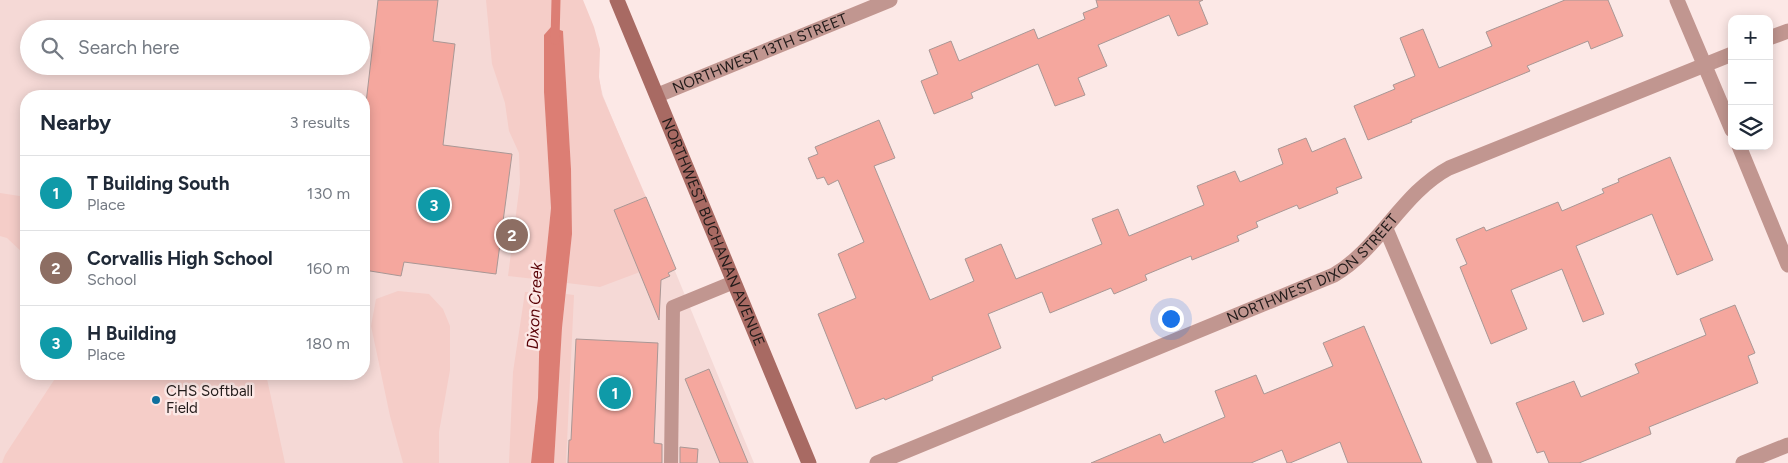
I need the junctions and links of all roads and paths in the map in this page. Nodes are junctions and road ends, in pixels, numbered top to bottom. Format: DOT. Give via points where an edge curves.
graph roads {
  1 [pos="618,0"];
  2 [pos="890,0"];
  3 [pos="1677,0"];
  4 [pos="1788,31"];
  5 [pos="1773,37"];
  6 [pos="1728,56"];
  7 [pos="1704,65"];
  8 [pos="658,96"];
  9 [pos="1728,121"];
  10 [pos="1740,150"];
  11 [pos="1386,229"];
  12 [pos="1788,265"];
  13 [pos="734,282"];
  14 [pos="1788,445"];
  15 [pos="671,463"];
  16 [pos="809,463"];
  17 [pos="877,463"];
  18 [pos="1485,463"];
  19 [pos="1743,463"];
  1 -- 8 [label="street, NORTHWEST BUCHANAN AVENUE"];
  2 -- 8 [label="street, NORTHWEST 13TH STREET"];
  3 -- 7 [label="street"];
  4 -- 5 [label="street"];
  6 -- 7 [label="street, NORTHWEST DIXON STREET"];
  7 -- 9 [label="street"];
  7 -- 11 [label="street, NORTHWEST DIXON STREET" via="1449,168 1426,183"];
  8 -- 13 [label="street, NORTHWEST BUCHANAN AVENUE"];
  10 -- 12 [label="street"];
  11 -- 17 [label="street, NORTHWEST DIXON STREET" via="1349,266 1334,275"];
  11 -- 18 [label="street"];
  13 -- 15 [label="lane" via="673,307"];
  13 -- 16 [label="street, NORTHWEST BUCHANAN AVENUE"];
  14 -- 19 [label="street"];
}
